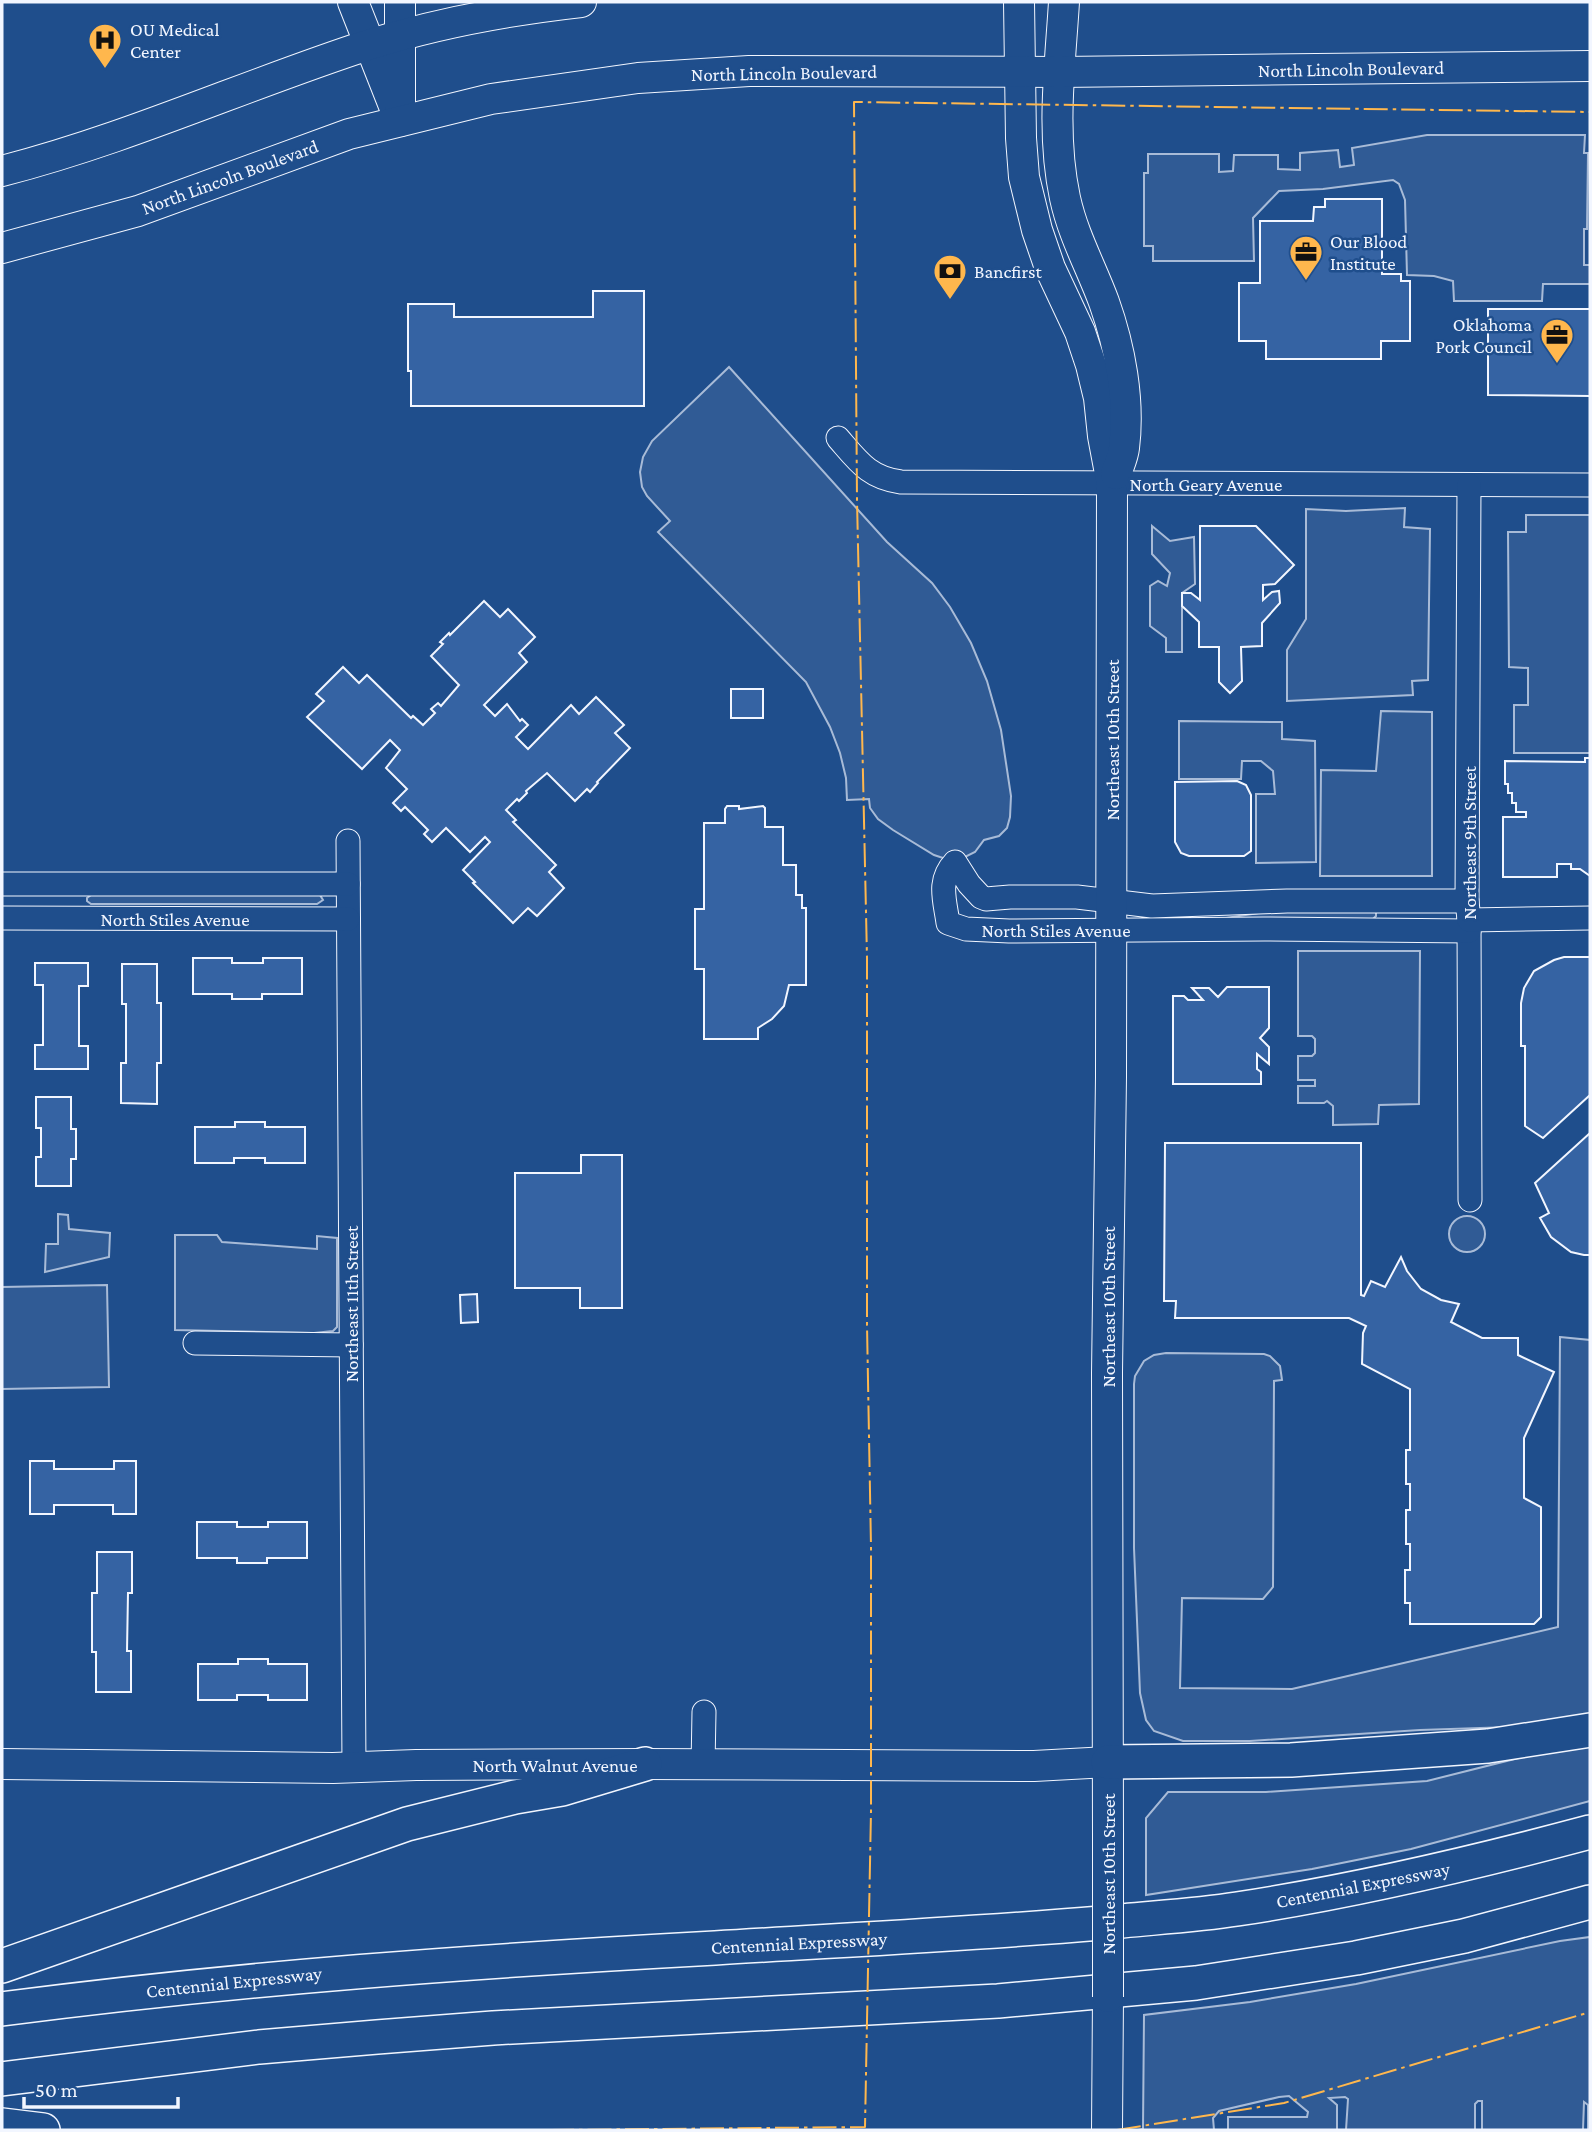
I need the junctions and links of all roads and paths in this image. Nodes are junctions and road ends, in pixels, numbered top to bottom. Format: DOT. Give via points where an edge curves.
graph roads {
  1 [pos="354,2"];
  2 [pos="400,2"];
  3 [pos="581,2"];
  4 [pos="1019,2"];
  5 [pos="1065,2"];
  6 [pos="400,37"];
  7 [pos="369,45"];
  8 [pos="1590,66"];
  9 [pos="1021,72"];
  10 [pos="1059,72"];
  11 [pos="400,121"];
  12 [pos="2,171"];
  13 [pos="2,247"];
  14 [pos="838,438"];
  15 [pos="1112,484"];
  16 [pos="1469,485"];
  17 [pos="1590,485"];
  18 [pos="348,841"];
  19 [pos="2,884"];
  20 [pos="348,884"];
  21 [pos="64,885"];
  22 [pos="1111,916"];
  23 [pos="1468,917"];
  24 [pos="2,918"];
  25 [pos="64,918"];
  26 [pos="1590,918"];
  27 [pos="348,919"];
  28 [pos="1470,1200"];
  29 [pos="195,1343"];
  30 [pos="351,1345"];
  31 [pos="704,1712"];
  32 [pos="1590,1730"];
  33 [pos="1108,1762"];
  34 [pos="645,1764"];
  35 [pos="2,1765"];
  36 [pos="704,1766"];
  37 [pos="354,1767"];
  38 [pos="1590,1832"];
  39 [pos="1590,1902"];
  40 [pos="1590,1916"];
  41 [pos="1464,1936"];
  42 [pos="2,1966"];
  43 [pos="2,2009"];
  44 [pos="2,2078"];
  45 [pos="2,2125"];
  46 [pos="43,2130"];
  47 [pos="1107,2130"];
  1 -- 7 [label="main road"];
  2 -- 6 [label="main road"];
  3 -- 6 [label="main road" via="484,17"];
  4 -- 9 [label="main road, Northeast 10th Street"];
  5 -- 10 [label="main road, Northeast 10th Street"];
  6 -- 7 [label="main road"];
  6 -- 11 [label="main road"];
  7 -- 11 [label="main road"];
  7 -- 12 [label="main road" via="90,146"];
  8 -- 10 [label="main road, North Lincoln Boulevard"];
  9 -- 10 [label="main road, North Lincoln Boulevard"];
  9 -- 11 [label="main road, North Lincoln Boulevard" via="749,71 663,76 528,93"];
  9 -- 15 [label="main road, Northeast 10th Street" via="1024,177 1050,268 1091,365"];
  10 -- 15 [label="main road, Northeast 10th Street" via="1059,160 1065,197 1077,240 1104,302 1122,375 1124,450"];
  11 -- 13 [label="main road, North Lincoln Boulevard" via="315,145 138,211"];
  14 -- 15 [label="street, North Geary Avenue" via="871,473 891,481"];
  15 -- 16 [label="street, North Geary Avenue"];
  15 -- 22 [label="main road, Northeast 10th Street"];
  16 -- 17 [label="street, North Geary Avenue"];
  16 -- 23 [label="street, Northeast 9th Street"];
  18 -- 20 [label="street, Northeast 11th Street"];
  19 -- 21 [label="street, North Stiles Avenue"];
  20 -- 21 [label="street, North Stiles Avenue"];
  20 -- 27 [label="street, Northeast 11th Street"];
  21 -- 25 [label="street"];
  22 -- 22 [label="street, North Stiles Avenue" via="1077,897 986,899 955,862 947,871 943,890 948,923 966,929 1009,931"];
  22 -- 23 [label="street, North Stiles Avenue" via="1152,906 1287,901"];
  22 -- 33 [label="main road, Northeast 10th Street"];
  23 -- 26 [label="street, North Stiles Avenue"];
  23 -- 28 [label="street, Northeast 9th Street"];
  24 -- 25 [label="street, North Stiles Avenue"];
  25 -- 27 [label="street, North Stiles Avenue"];
  27 -- 30 [label="street, Northeast 11th Street"];
  29 -- 30 [label="street"];
  30 -- 37 [label="street, Northeast 11th Street"];
  31 -- 36 [label="street"];
  32 -- 33 [label="highway" via="1489,1746 1291,1760"];
  33 -- 36 [label="main road, North Walnut Avenue"];
  33 -- 47 [label="main road, Northeast 10th Street, bridge"];
  34 -- 36 [label="main road, North Walnut Avenue"];
  34 -- 37 [label="main road, North Walnut Avenue"];
  34 -- 42 [label="highway" via="562,1789 407,1824"];
  35 -- 37 [label="main road, North Walnut Avenue"];
  38 -- 43 [label="highway, Centennial Expressway" via="1344,1890 1198,1914 998,1932 358,1970"];
  39 -- 41 [label="highway"];
  40 -- 41 [label="highway"];
  41 -- 44 [label="highway" via="1196,1983 998,2001 377,2037"];
  45 -- 46 [label="highway"];
}
